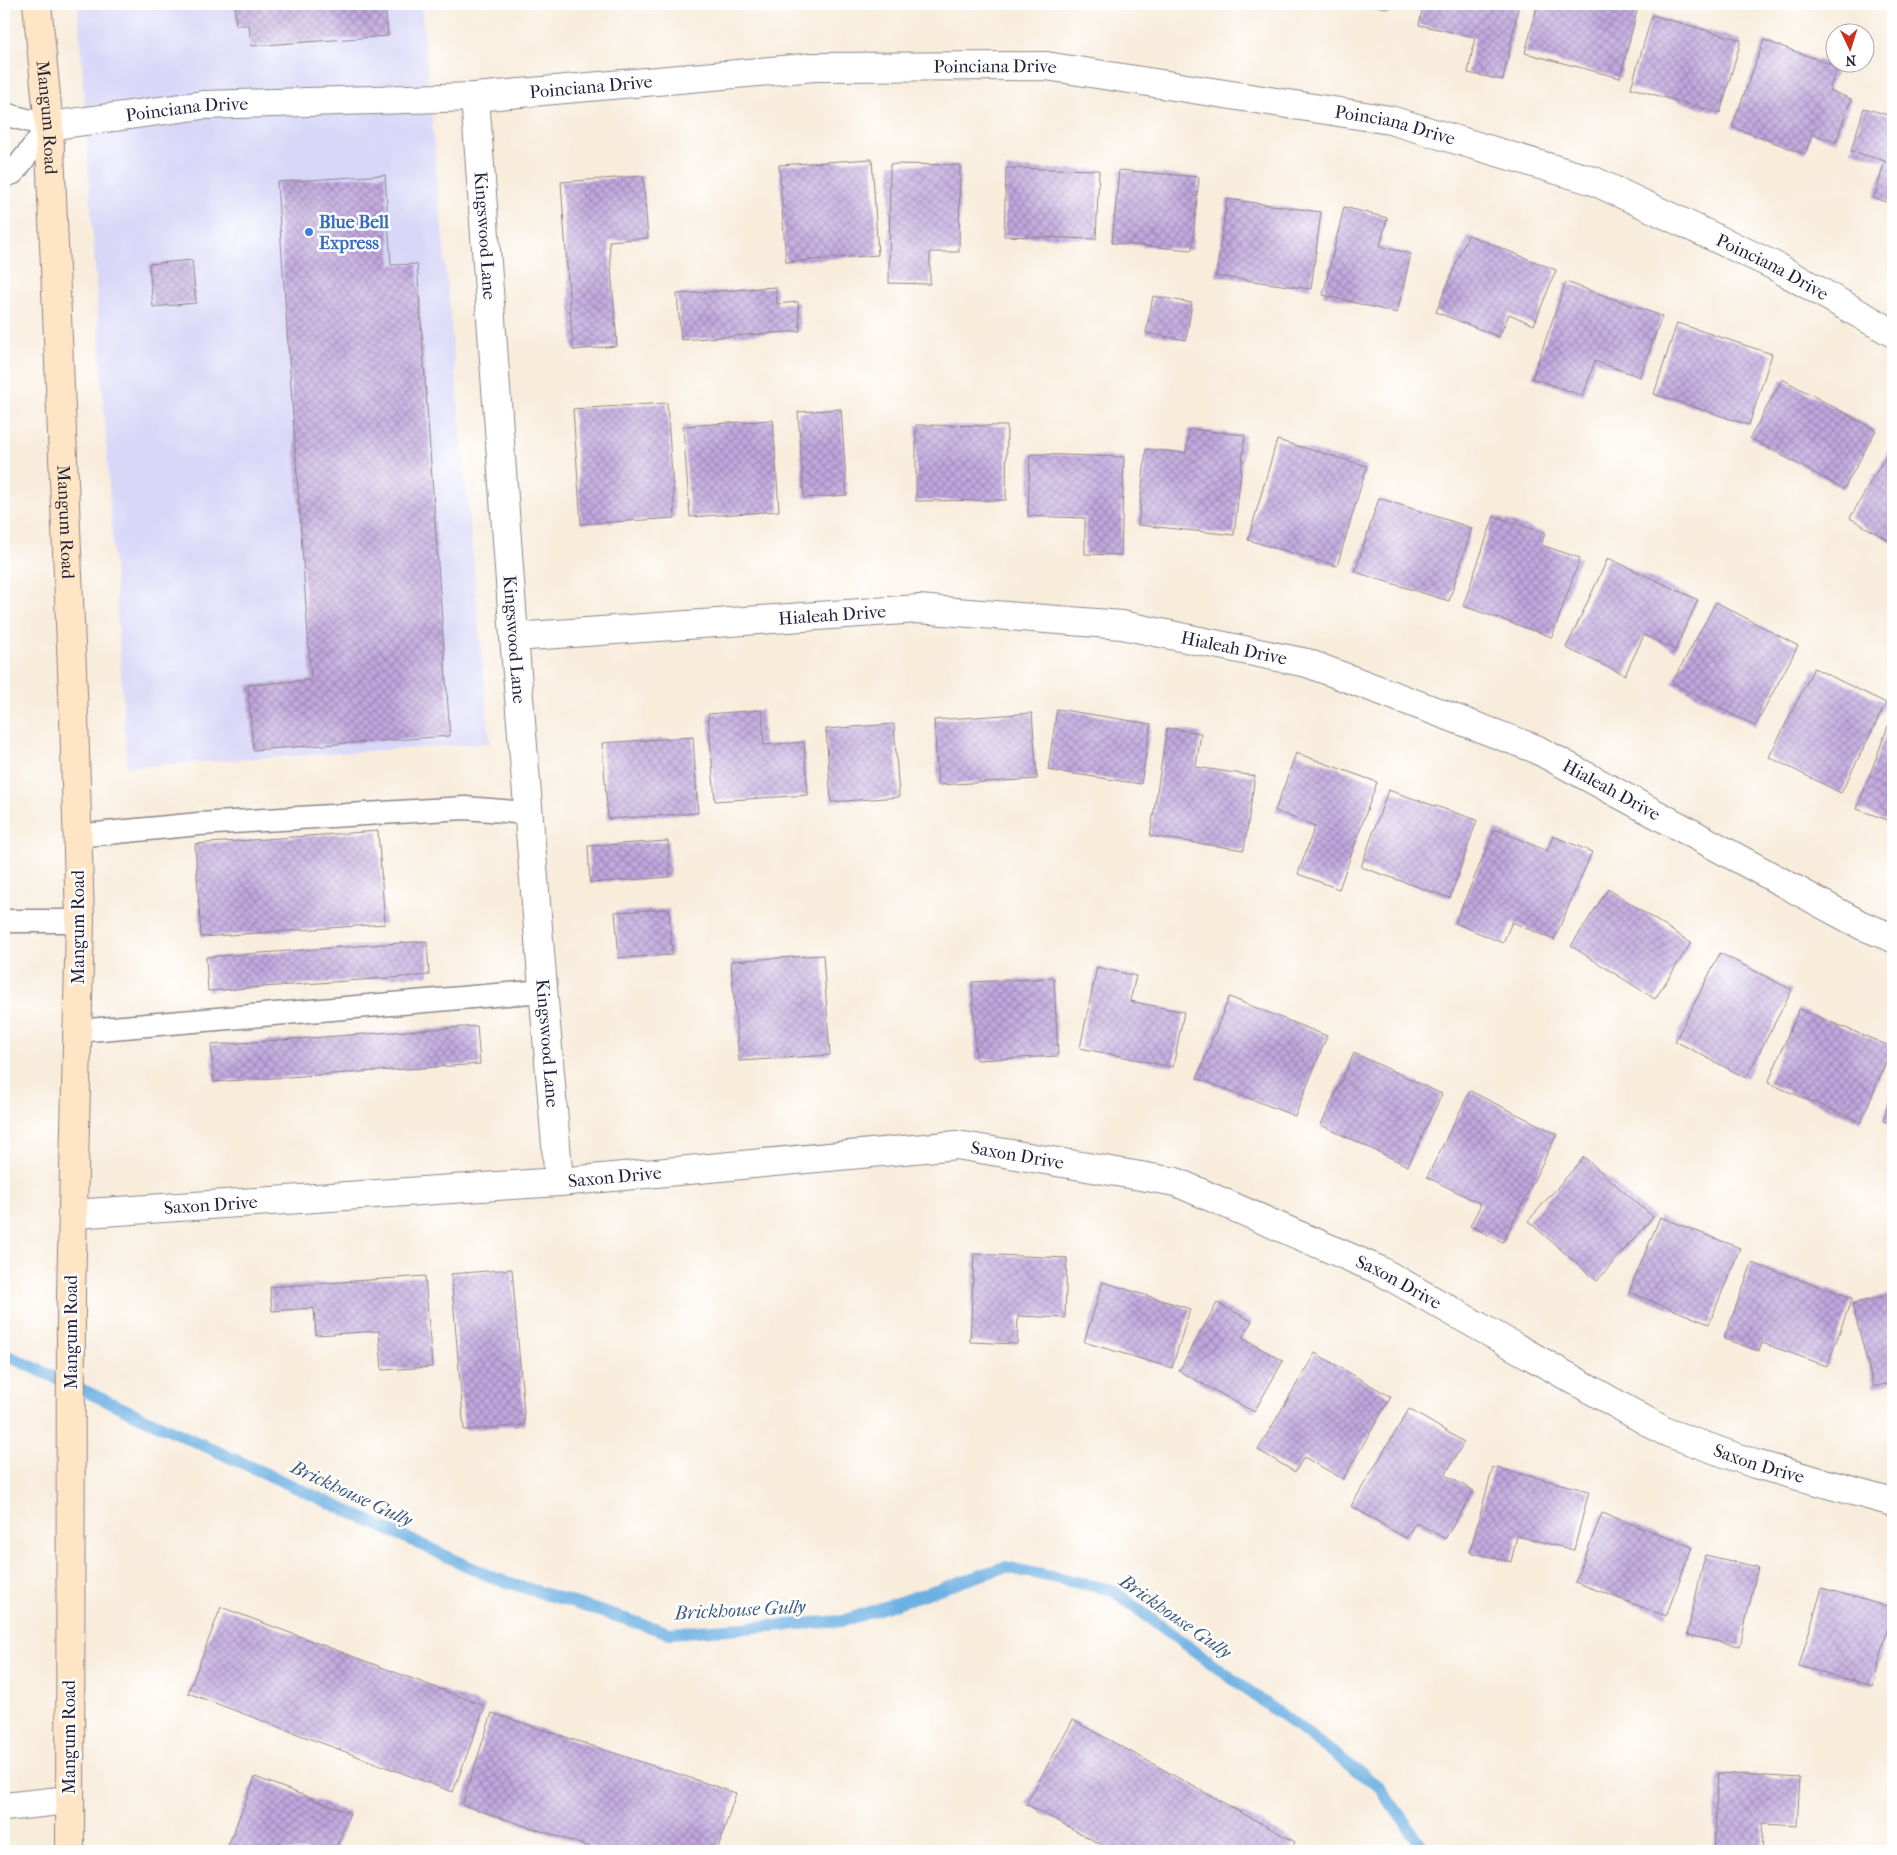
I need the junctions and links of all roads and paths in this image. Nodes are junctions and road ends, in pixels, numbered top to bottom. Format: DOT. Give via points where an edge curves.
graph roads {
  1 [pos="37,4"];
  2 [pos="475,96"];
  3 [pos="4,114"];
  4 [pos="49,126"];
  5 [pos="4,176"];
  6 [pos="1893,333"];
  7 [pos="514,637"];
  8 [pos="528,813"];
  9 [pos="76,836"];
  10 [pos="4,921"];
  11 [pos="80,921"];
  12 [pos="1893,938"];
  13 [pos="543,991"];
  14 [pos="77,1030"];
  15 [pos="559,1182"];
  16 [pos="72,1214"];
  17 [pos="1893,1502"];
  18 [pos="69,1800"];
  19 [pos="4,1807"];
  20 [pos="70,1851"];
  1 -- 4 [label="street, Mangum Road"];
  2 -- 4 [label="street, Poinciana Drive" via="203,105"];
  2 -- 6 [label="street, Poinciana Drive" via="814,67 1046,66 1390,120 1594,181 1773,265"];
  2 -- 7 [label="street, Kingswood Lane"];
  3 -- 4 [label="lane"];
  4 -- 5 [label="lane" via="13,173"];
  4 -- 9 [label="street, Mangum Road" via="73,688"];
  7 -- 8 [label="street, Kingswood Lane"];
  7 -- 12 [label="street, Hialeah Drive" via="918,609 1122,625 1307,663 1536,749 1862,925"];
  8 -- 9 [label="lane" via="465,808 199,824"];
  8 -- 13 [label="street, Kingswood Lane"];
  9 -- 11 [label="street, Mangum Road"];
  10 -- 11 [label="lane"];
  11 -- 14 [label="street, Mangum Road"];
  13 -- 14 [label="lane"];
  13 -- 15 [label="street, Kingswood Lane"];
  14 -- 16 [label="street, Mangum Road"];
  15 -- 16 [label="street, Saxon Drive"];
  15 -- 17 [label="street, Saxon Drive" via="957,1145 1176,1182 1379,1270 1666,1432 1755,1464"];
  16 -- 18 [label="street, Mangum Road"];
  18 -- 19 [label="street"];
  18 -- 20 [label="street, Mangum Road"];
}
